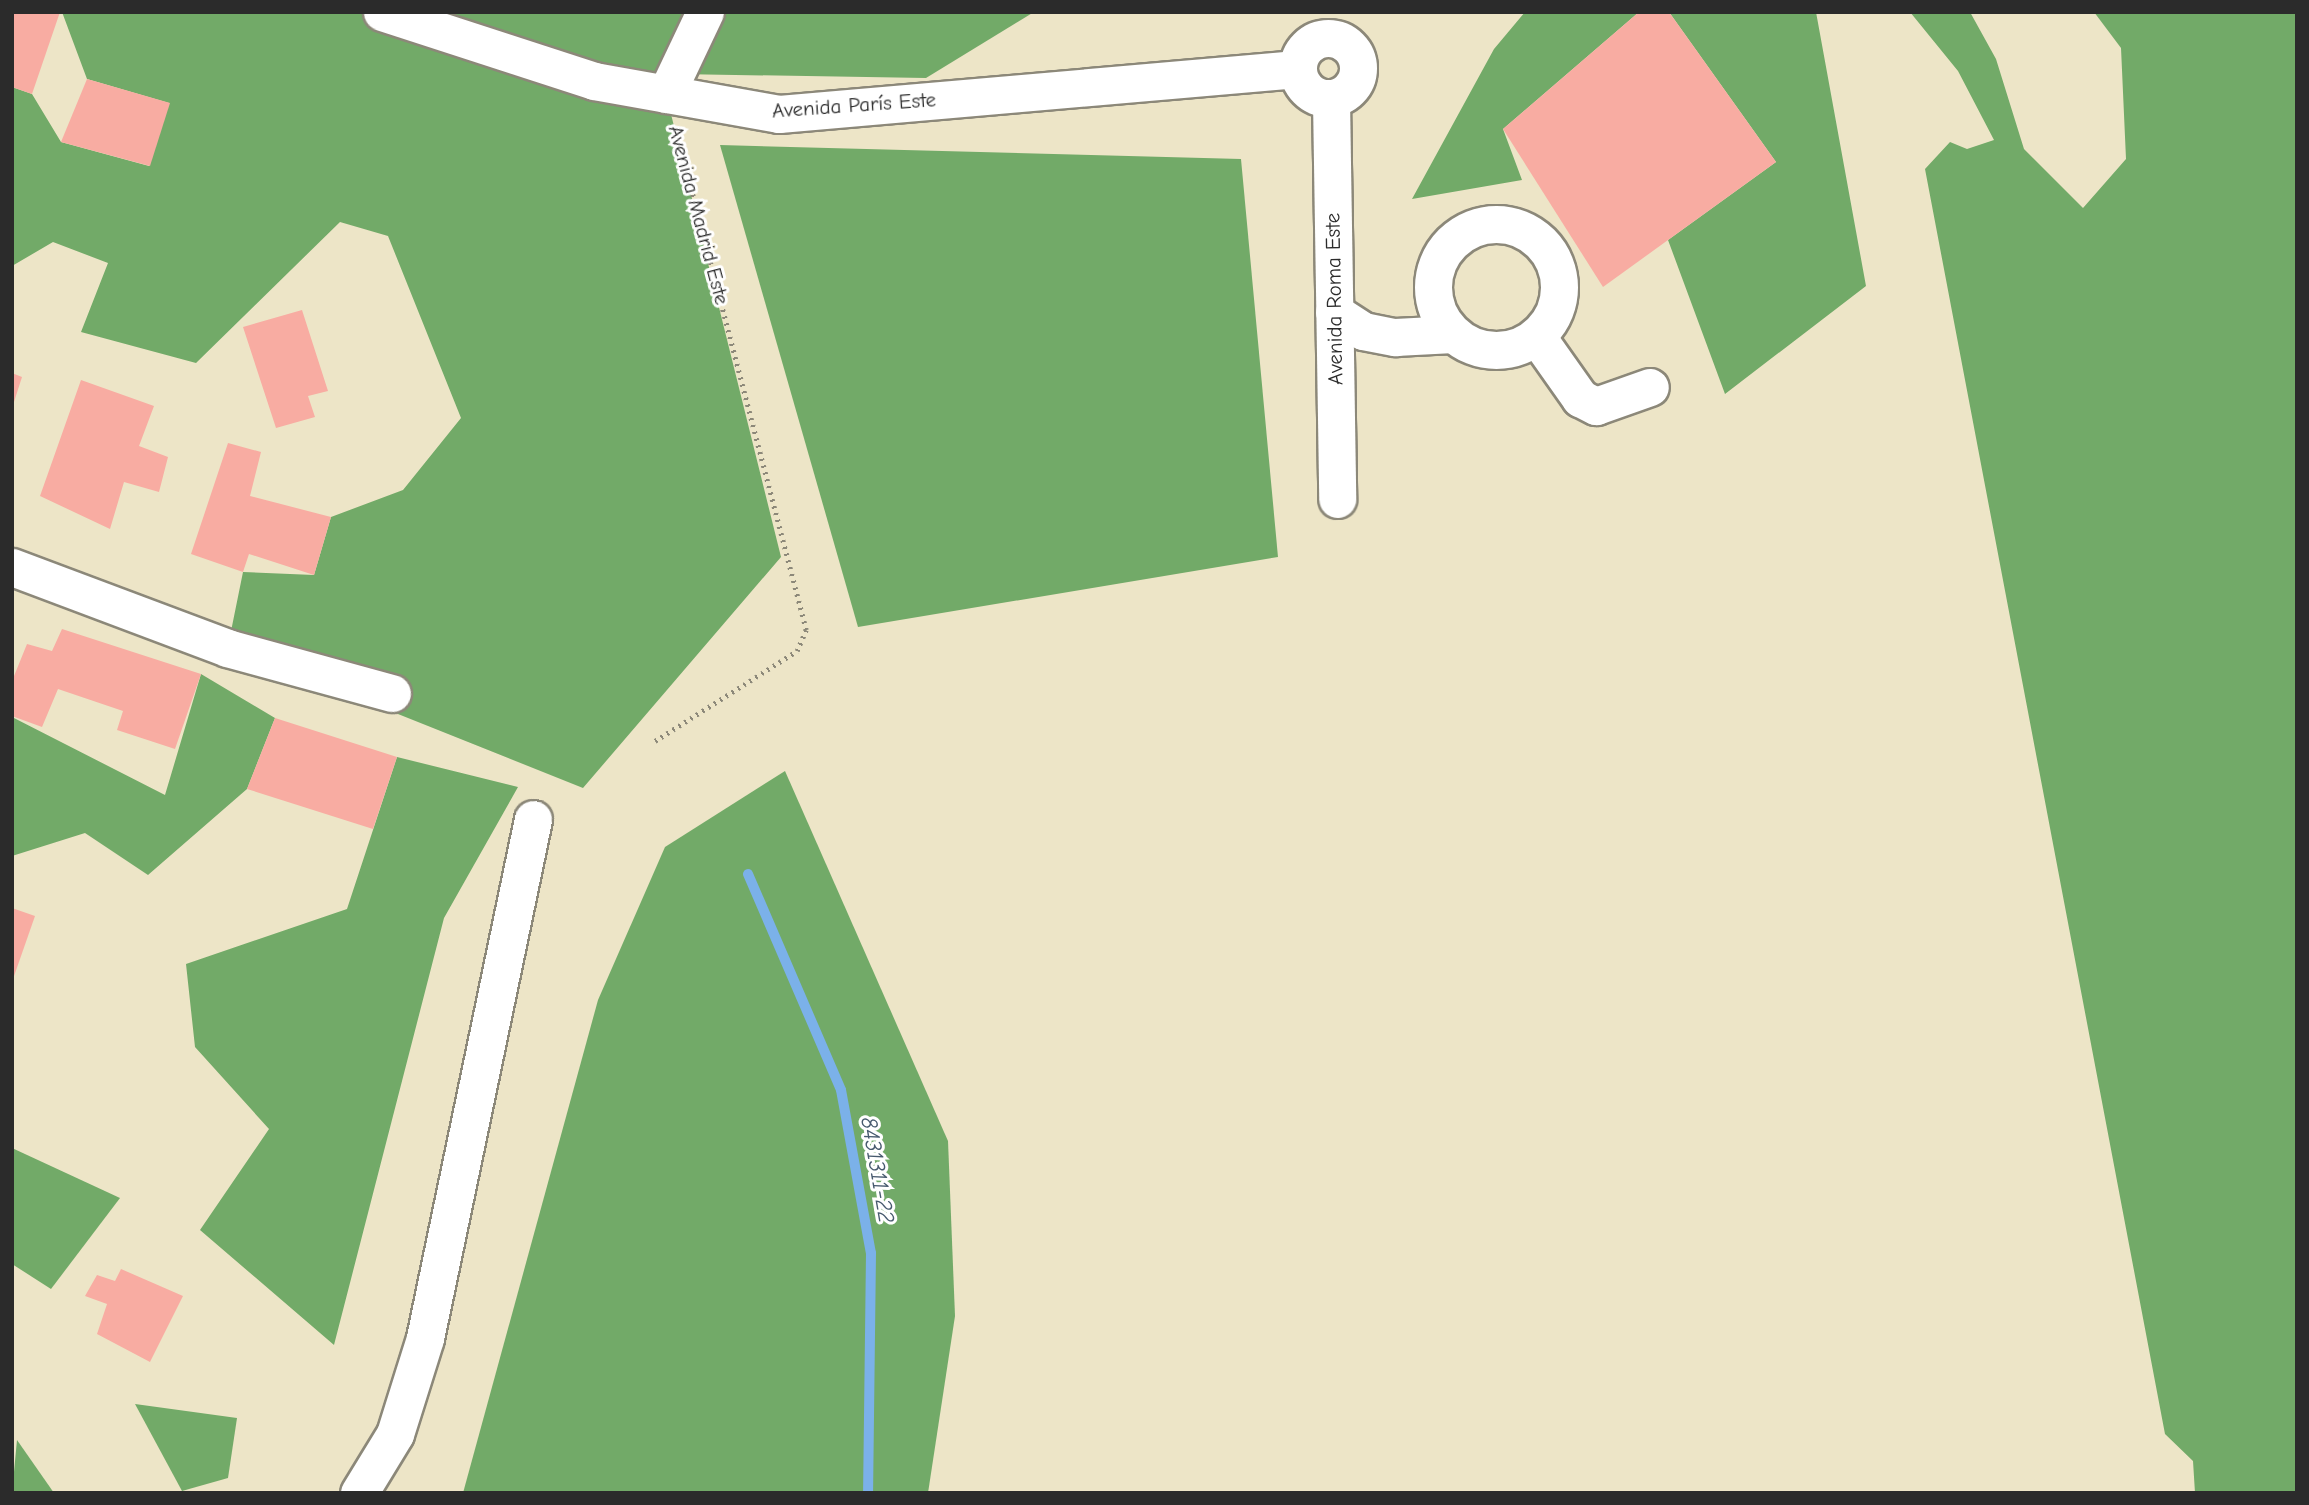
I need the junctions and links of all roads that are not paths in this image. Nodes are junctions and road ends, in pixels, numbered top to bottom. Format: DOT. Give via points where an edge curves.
graph roads {
  1 [pos="705,12"];
  2 [pos="390,14"];
  3 [pos="1342,26"];
  4 [pos="1297,69"];
  5 [pos="666,94"];
  6 [pos="1331,99"];
  7 [pos="1334,312"];
  8 [pos="1453,334"];
  9 [pos="1537,337"];
  10 [pos="1650,387"];
  11 [pos="1337,499"];
  12 [pos="12,567"];
  13 [pos="392,693"];
  14 [pos="533,819"];
  15 [pos="359,1493"];
  1 -- 5 [label="street"];
  2 -- 5 [label="street, Avenida París Este" via="594,81"];
  3 -- 4 [label="street" via="1310,43"];
  3 -- 6 [label="street" via="1358,72 1349,90"];
  4 -- 5 [label="street, Avenida París Este" via="779,114"];
  4 -- 6 [label="street" via="1312,94"];
  6 -- 7 [label="street, Avenida Roma Este"];
  7 -- 8 [label="street" via="1363,331 1395,337"];
  7 -- 11 [label="street, Avenida Roma Este"];
  8 -- 9 [label="street" via="1494,350"];
  8 -- 9 [label="street" via="1441,320 1433,286 1444,251 1472,229 1507,225 1540,241 1558,272 1557,307"];
  9 -- 10 [label="street" via="1580,398 1596,406"];
  12 -- 13 [label="street" via="227,648"];
  14 -- 15 [label="street" via="425,1338 395,1434"];
}
